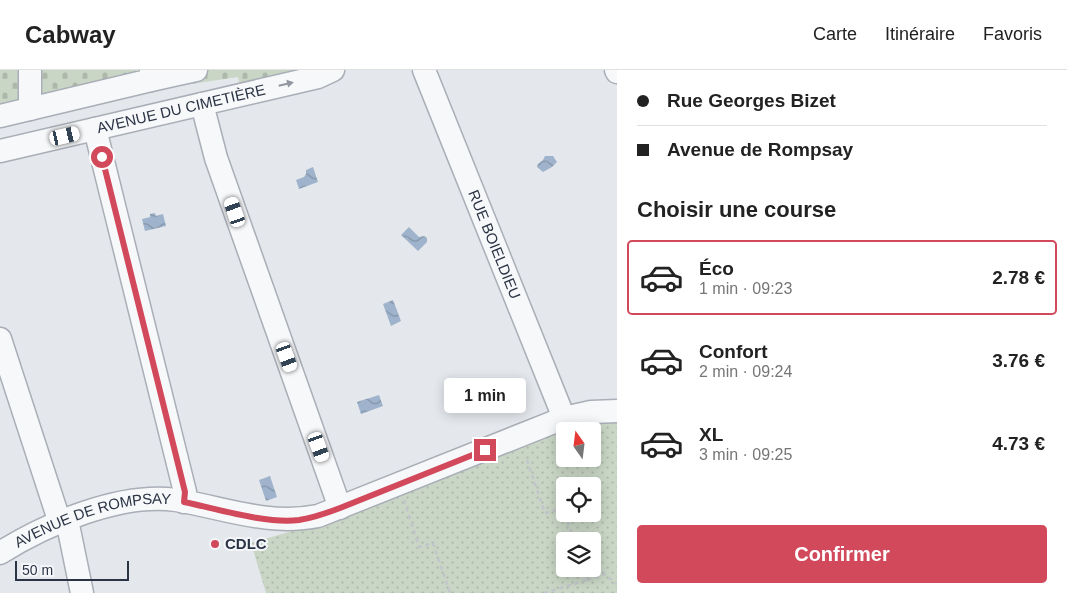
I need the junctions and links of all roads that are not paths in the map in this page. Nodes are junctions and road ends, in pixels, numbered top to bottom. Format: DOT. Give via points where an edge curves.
graph roads {
  1 [pos="30,70"];
  2 [pos="196,70"];
  3 [pos="333,70"];
  4 [pos="424,70"];
  5 [pos="151,75"];
  6 [pos="202,104"];
  7 [pos="30,109"];
  8 [pos="0,116"];
  9 [pos="95,129"];
  10 [pos="0,151"];
  11 [pos="0,339"];
  12 [pos="617,412"];
  13 [pos="564,418"];
  14 [pos="184,502"];
  15 [pos="340,508"];
  16 [pos="63,521"];
  17 [pos="0,553"];
  18 [pos="82,593"];
  1 -- 7 [label="street"];
  2 -- 5 [label="street"];
  6 -- 3 [label="street, AVENUE DU CIMETIÈRE, one-way" via="318,77"];
  4 -- 13 [label="street, RUE BOIELDIEU"];
  5 -- 7 [label="street"];
  6 -- 9 [label="street, AVENUE DU CIMETIÈRE"];
  6 -- 15 [label="street" via="216,158"];
  7 -- 8 [label="street"];
  9 -- 10 [label="street, AVENUE DU CIMETIÈRE"];
  9 -- 14 [label="street" via="185,492"];
  11 -- 16 [label="street"];
  12 -- 13 [label="street, AVENUE DE ROMPSAY" via="591,412"];
  13 -- 15 [label="street, AVENUE DE ROMPSAY"];
  14 -- 15 [label="street, AVENUE DE ROMPSAY" via="278,520 298,520"];
  14 -- 16 [label="street, AVENUE DE ROMPSAY" via="145,499 120,502"];
  16 -- 17 [label="street, AVENUE DE ROMPSAY"];
  16 -- 18 [label="street"];
}
